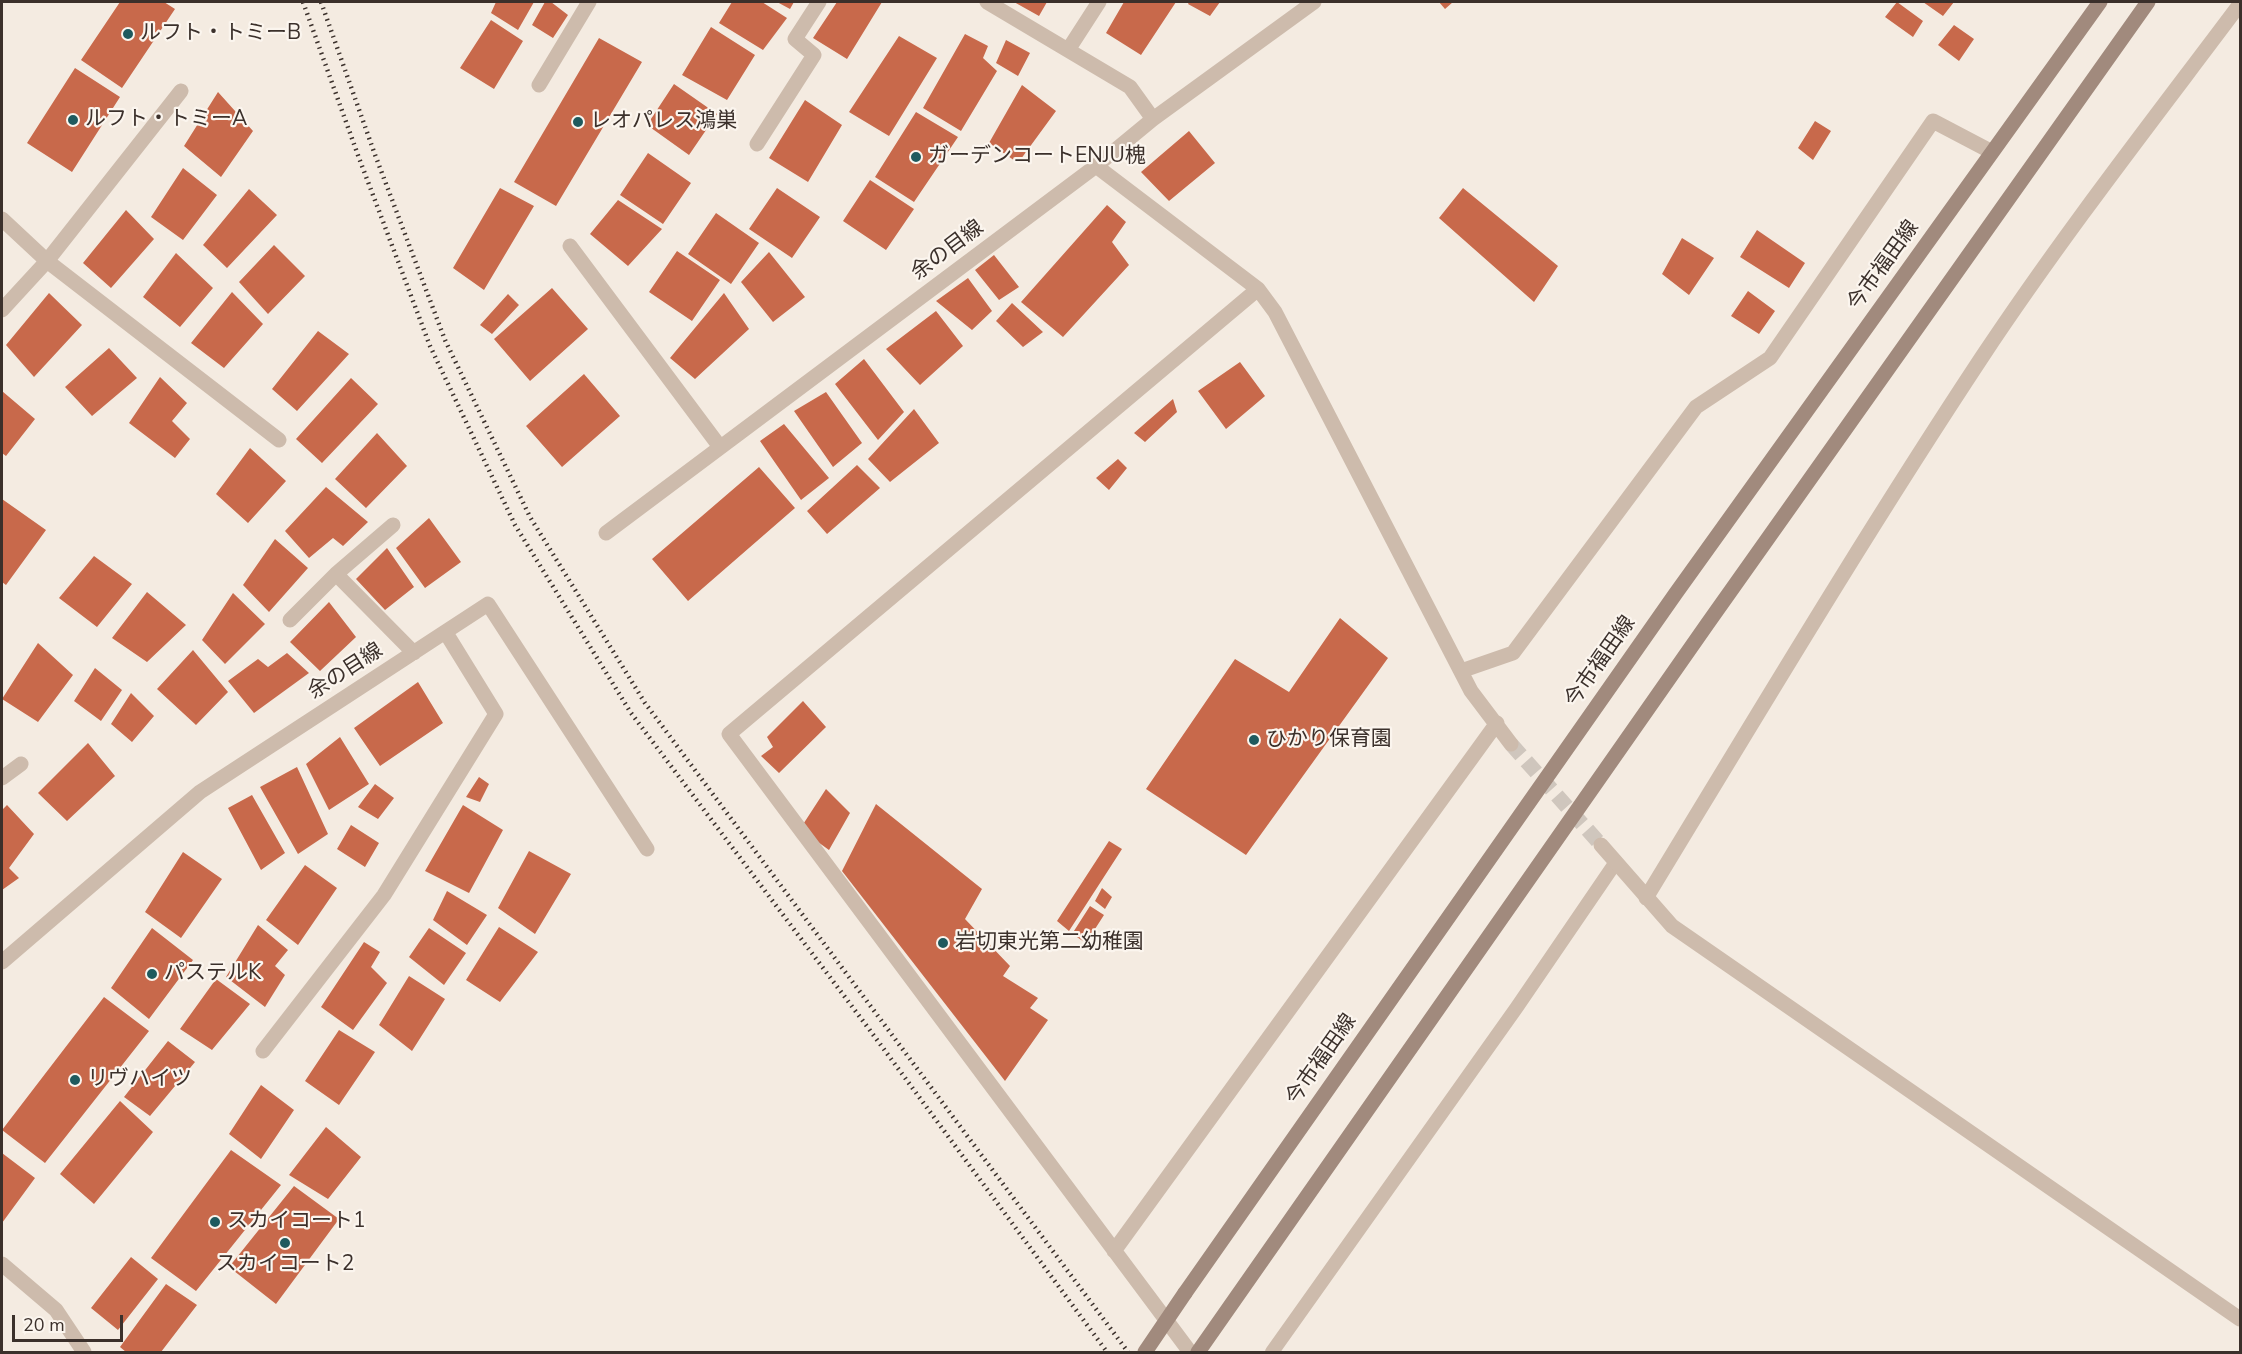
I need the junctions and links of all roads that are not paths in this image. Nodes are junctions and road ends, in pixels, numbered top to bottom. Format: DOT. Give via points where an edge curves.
graph roads {
  1 [pos="589,2"];
  2 [pos="819,2"];
  3 [pos="987,2"];
  4 [pos="1099,2"];
  5 [pos="1314,2"];
  6 [pos="2100,2"];
  7 [pos="2148,2"];
  8 [pos="2241,4"];
  9 [pos="1068,50"];
  10 [pos="539,85"];
  11 [pos="181,91"];
  12 [pos="1150,115"];
  13 [pos="757,144"];
  14 [pos="1992,152"];
  15 [pos="1096,166"];
  16 [pos="2,219"];
  17 [pos="570,246"];
  18 [pos="47,261"];
  19 [pos="1258,289"];
  20 [pos="2,310"];
  21 [pos="279,440"];
  22 [pos="720,447"];
  23 [pos="393,525"];
  24 [pos="606,533"];
  25 [pos="336,574"];
  26 [pos="290,620"];
  27 [pos="446,633"];
  28 [pos="414,653"];
  29 [pos="1461,671"];
  30 [pos="1497,723"];
  31 [pos="1511,744"];
  32 [pos="21,764"];
  33 [pos="2,778"];
  34 [pos="1601,845"];
  35 [pos="647,849"];
  36 [pos="1616,862"];
  37 [pos="1646,898"];
  38 [pos="2,962"];
  39 [pos="263,1051"];
  40 [pos="1114,1251"];
  41 [pos="2,1264"];
  42 [pos="2241,1319"];
  43 [pos="84,1353"];
  44 [pos="1145,1353"];
  45 [pos="1190,1353"];
  46 [pos="1198,1353"];
  47 [pos="1272,1353"];
  1 -- 10 [label="street"];
  2 -- 13 [label="street" via="795,39 814,55"];
  3 -- 9 [label="street"];
  4 -- 9 [label="street"];
  5 -- 12 [label="street, 余の目線"];
  6 -- 14 [label="main road, 今市福田線"];
  7 -- 46 [label="main road"];
  8 -- 37 [label="street" via="2065,237 1982,357 1808,630"];
  9 -- 12 [label="street" via="1130,87"];
  11 -- 18 [label="street"];
  12 -- 15 [label="street, 余の目線"];
  14 -- 29 [label="street" via="1934,121 1770,358 1696,407 1513,653"];
  14 -- 44 [label="main road, 今市福田線, bridge" via="1648,632"];
  15 -- 19 [label="street"];
  15 -- 22 [label="street, 余の目線"];
  16 -- 18 [label="street"];
  17 -- 22 [label="street"];
  18 -- 20 [label="street"];
  18 -- 21 [label="street"];
  19 -- 29 [label="street" via="1275,312"];
  19 -- 40 [label="street" via="729,734"];
  22 -- 24 [label="street, 余の目線"];
  23 -- 25 [label="street"];
  25 -- 26 [label="street"];
  25 -- 28 [label="street"];
  27 -- 28 [label="street, 余の目線"];
  27 -- 35 [label="street, 余の目線" via="488,604"];
  27 -- 39 [label="street" via="496,714 384,895"];
  28 -- 38 [label="street, 余の目線" via="200,792"];
  29 -- 30 [label="street" via="1471,691"];
  30 -- 31 [label="street"];
  30 -- 40 [label="street"];
  32 -- 33 [label="street"];
  34 -- 36 [label="street"];
  36 -- 37 [label="street"];
  36 -- 47 [label="lane"];
  37 -- 42 [label="street" via="1672,926"];
  40 -- 45 [label="street"];
  41 -- 43 [label="street" via="56,1311"];
}
